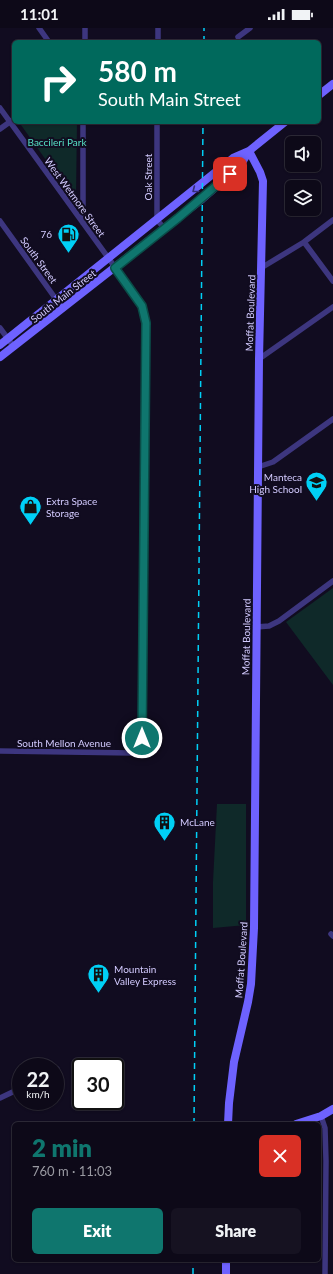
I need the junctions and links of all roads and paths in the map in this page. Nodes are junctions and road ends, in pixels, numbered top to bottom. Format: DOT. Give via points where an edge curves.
graph roads {
  1 [pos="39,28"];
  2 [pos="85,28"];
  3 [pos="158,28"];
  4 [pos="250,28"];
  5 [pos="238,37"];
  6 [pos="48,40"];
  7 [pos="85,40"];
  8 [pos="158,40"];
  9 [pos="333,84"];
  10 [pos="321,93"];
  11 [pos="0,108"];
  12 [pos="12,120"];
  13 [pos="15,124"];
  14 [pos="84,124"];
  15 [pos="158,124"];
  16 [pos="283,124"];
  17 [pos="0,129"];
  18 [pos="249,151"];
  19 [pos="157,220"];
  20 [pos="333,220"];
  21 [pos="0,221"];
  22 [pos="83,223"];
  23 [pos="165,229"];
  24 [pos="304,242"];
  25 [pos="108,258"];
  26 [pos="115,268"];
  27 [pos="261,268"];
  28 [pos="333,281"];
  29 [pos="56,300"];
  30 [pos="333,307"];
  31 [pos="63,309"];
  32 [pos="0,328"];
  33 [pos="8,339"];
  34 [pos="0,345"];
  35 [pos="14,347"];
  36 [pos="0,357"];
  37 [pos="259,359"];
  38 [pos="333,419"];
  39 [pos="258,467"];
  40 [pos="333,580"];
  41 [pos="256,627"];
  42 [pos="0,751"];
  43 [pos="128,753"];
  44 [pos="12,1092"];
  45 [pos="0,1098"];
  46 [pos="333,1109"];
  47 [pos="321,1116"];
  48 [pos="228,1122"];
  49 [pos="302,1122"];
  50 [pos="333,1197"];
  51 [pos="326,1198"];
  52 [pos="226,1262"];
  53 [pos="226,1274"];
  54 [pos="325,1274"];
  1 -- 6 [label="street"];
  2 -- 7 [label="street"];
  3 -- 8 [label="street"];
  4 -- 5 [label="street"];
  9 -- 10 [label="main road"];
  11 -- 12 [label="street, West Wetmore Street"];
  12 -- 17 [label="street"];
  13 -- 22 [label="street, West Wetmore Street"];
  14 -- 22 [label="street"];
  15 -- 19 [label="street, Oak Street"];
  16 -- 18 [label="main road, South Main Street"];
  18 -- 19 [label="main road, South Main Street, one-way" via="233,158"];
  18 -- 23 [label="main road, South Main Street" via="240,166"];
  18 -- 27 [label="main road, Moffat Boulevard" via="263,182"];
  19 -- 23 [label="street"];
  19 -- 25 [label="main road, South Main Street"];
  20 -- 24 [label="street"];
  21 -- 29 [label="street, South Street"];
  22 -- 25 [label="street, West Wetmore Street"];
  23 -- 26 [label="main road, South Main Street"];
  24 -- 27 [label="street"];
  24 -- 28 [label="street"];
  25 -- 26 [label="street, West Wetmore Street"];
  25 -- 29 [label="main road, South Main Street"];
  26 -- 31 [label="main road, South Main Street"];
  26 -- 43 [label="street, West Wetmore Street" via="142,306 146,323 142,741 140,750"];
  27 -- 37 [label="main road, Moffat Boulevard"];
  29 -- 31 [label="street, South Street"];
  29 -- 33 [label="main road, South Main Street"];
  30 -- 37 [label="street"];
  31 -- 35 [label="main road, South Main Street"];
  32 -- 33 [label="street"];
  33 -- 34 [label="main road, South Main Street"];
  33 -- 35 [label="street"];
  35 -- 36 [label="main road, South Main Street"];
  37 -- 39 [label="main road, Moffat Boulevard"];
  38 -- 39 [label="street" via="273,462"];
  39 -- 41 [label="main road, Moffat Boulevard"];
  40 -- 41 [label="street" via="279,621 269,626"];
  41 -- 48 [label="main road, Moffat Boulevard" via="254,921 251,984 234,1062"];
  42 -- 43 [label="street, South Mellon Avenue"];
  44 -- 45 [label="street"];
  46 -- 47 [label="main road"];
  47 -- 49 [label="main road"];
  47 -- 51 [label="street" via="325,1128"];
  50 -- 51 [label="street"];
  51 -- 54 [label="street"];
  52 -- 53 [label="main road"];
}
